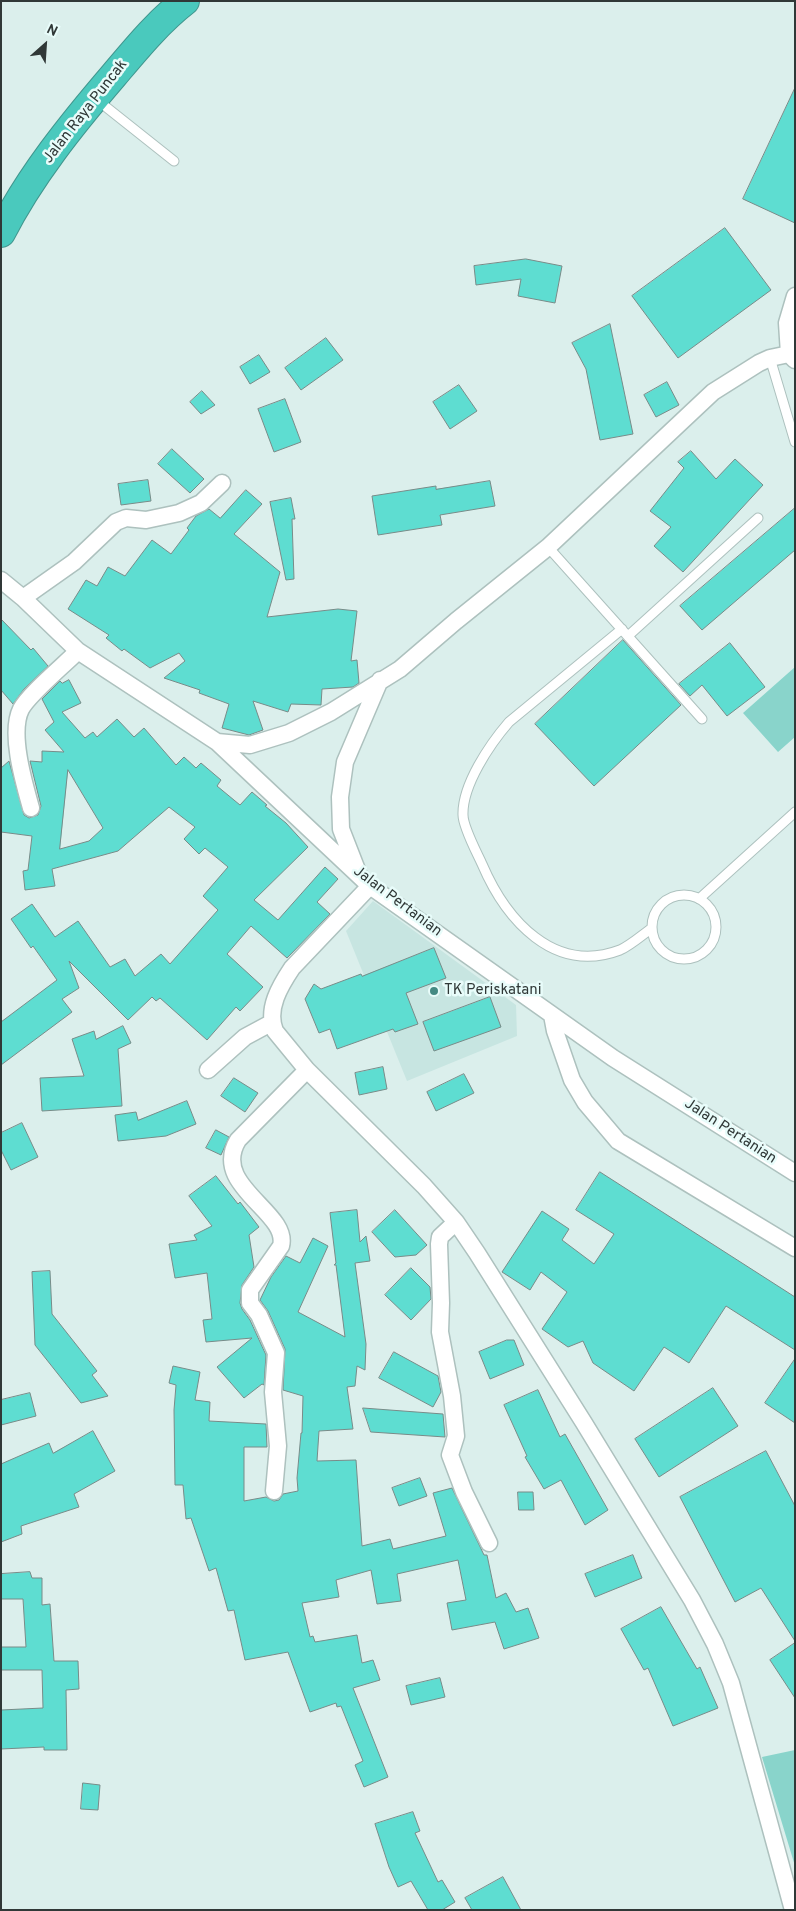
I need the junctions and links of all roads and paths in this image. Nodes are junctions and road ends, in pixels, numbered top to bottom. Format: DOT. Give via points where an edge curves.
graph roads {
  1 [pos="185,1"];
  2 [pos="94,98"];
  3 [pos="174,161"];
  4 [pos="1,233"];
  5 [pos="795,296"];
  6 [pos="793,355"];
  7 [pos="770,358"];
  8 [pos="795,442"];
  9 [pos="222,483"];
  10 [pos="758,518"];
  11 [pos="548,547"];
  12 [pos="1,580"];
  13 [pos="23,598"];
  14 [pos="622,628"];
  15 [pos="628,636"];
  16 [pos="78,651"];
  17 [pos="380,680"];
  18 [pos="702,718"];
  19 [pos="217,742"];
  20 [pos="31,808"];
  21 [pos="795,812"];
  22 [pos="364,880"];
  23 [pos="699,899"];
  24 [pos="652,928"];
  25 [pos="552,1015"];
  26 [pos="272,1023"];
  27 [pos="208,1070"];
  28 [pos="306,1070"];
  29 [pos="795,1173"];
  30 [pos="456,1222"];
  31 [pos="795,1248"];
  32 [pos="274,1491"];
  33 [pos="489,1543"];
  34 [pos="793,1910"];
  1 -- 2 [label="highway, Jalan Raya Puncak" via="142,42"];
  2 -- 3 [label="lane"];
  2 -- 4 [label="highway, Jalan Raya Puncak" via="38,173"];
  5 -- 6 [label="street" via="787,323"];
  6 -- 7 [label="street"];
  7 -- 8 [label="lane"];
  7 -- 11 [label="street" via="714,392"];
  9 -- 13 [label="street" via="201,503 179,513 146,520 126,518 116,522 74,562"];
  10 -- 15 [label="lane"];
  11 -- 14 [label="lane"];
  11 -- 17 [label="street" via="400,669"];
  12 -- 13 [label="street, Jalan Pertanian"];
  13 -- 16 [label="street, Jalan Pertanian"];
  14 -- 15 [label="lane"];
  14 -- 24 [label="lane" via="496,737 469,787 462,818 489,880 510,914 544,944 576,955 601,956 623,949"];
  15 -- 18 [label="lane"];
  16 -- 19 [label="street, Jalan Pertanian"];
  16 -- 20 [label="street" via="25,703 18,716 17,746"];
  17 -- 19 [label="street" via="324,716 272,739 250,745"];
  17 -- 22 [label="street" via="345,762 340,797 342,828"];
  19 -- 22 [label="street, Jalan Pertanian"];
  21 -- 23 [label="lane"];
  22 -- 25 [label="street, Jalan Pertanian"];
  22 -- 26 [label="street" via="292,968 277,993"];
  23 -- 24 [label="lane" via="677,896 667,900 653,917"];
  23 -- 24 [label="lane" via="712,912 716,931 708,948 701,954 692,958 673,958 664,953 653,938"];
  25 -- 29 [label="street, Jalan Pertanian" via="621,1063"];
  25 -- 31 [label="street" via="572,1080 585,1102 618,1141"];
  26 -- 27 [label="street" via="246,1037"];
  26 -- 28 [label="street" via="278,1037"];
  28 -- 30 [label="street" via="424,1186"];
  28 -- 32 [label="street" via="238,1140 231,1162 235,1175 277,1226 282,1238 281,1246 249,1296 276,1353 272,1392 278,1446"];
  30 -- 33 [label="street" via="440,1237 438,1244 440,1332 456,1436 450,1455"];
  30 -- 34 [label="street" via="599,1448 692,1600 715,1644 731,1683"];
}
